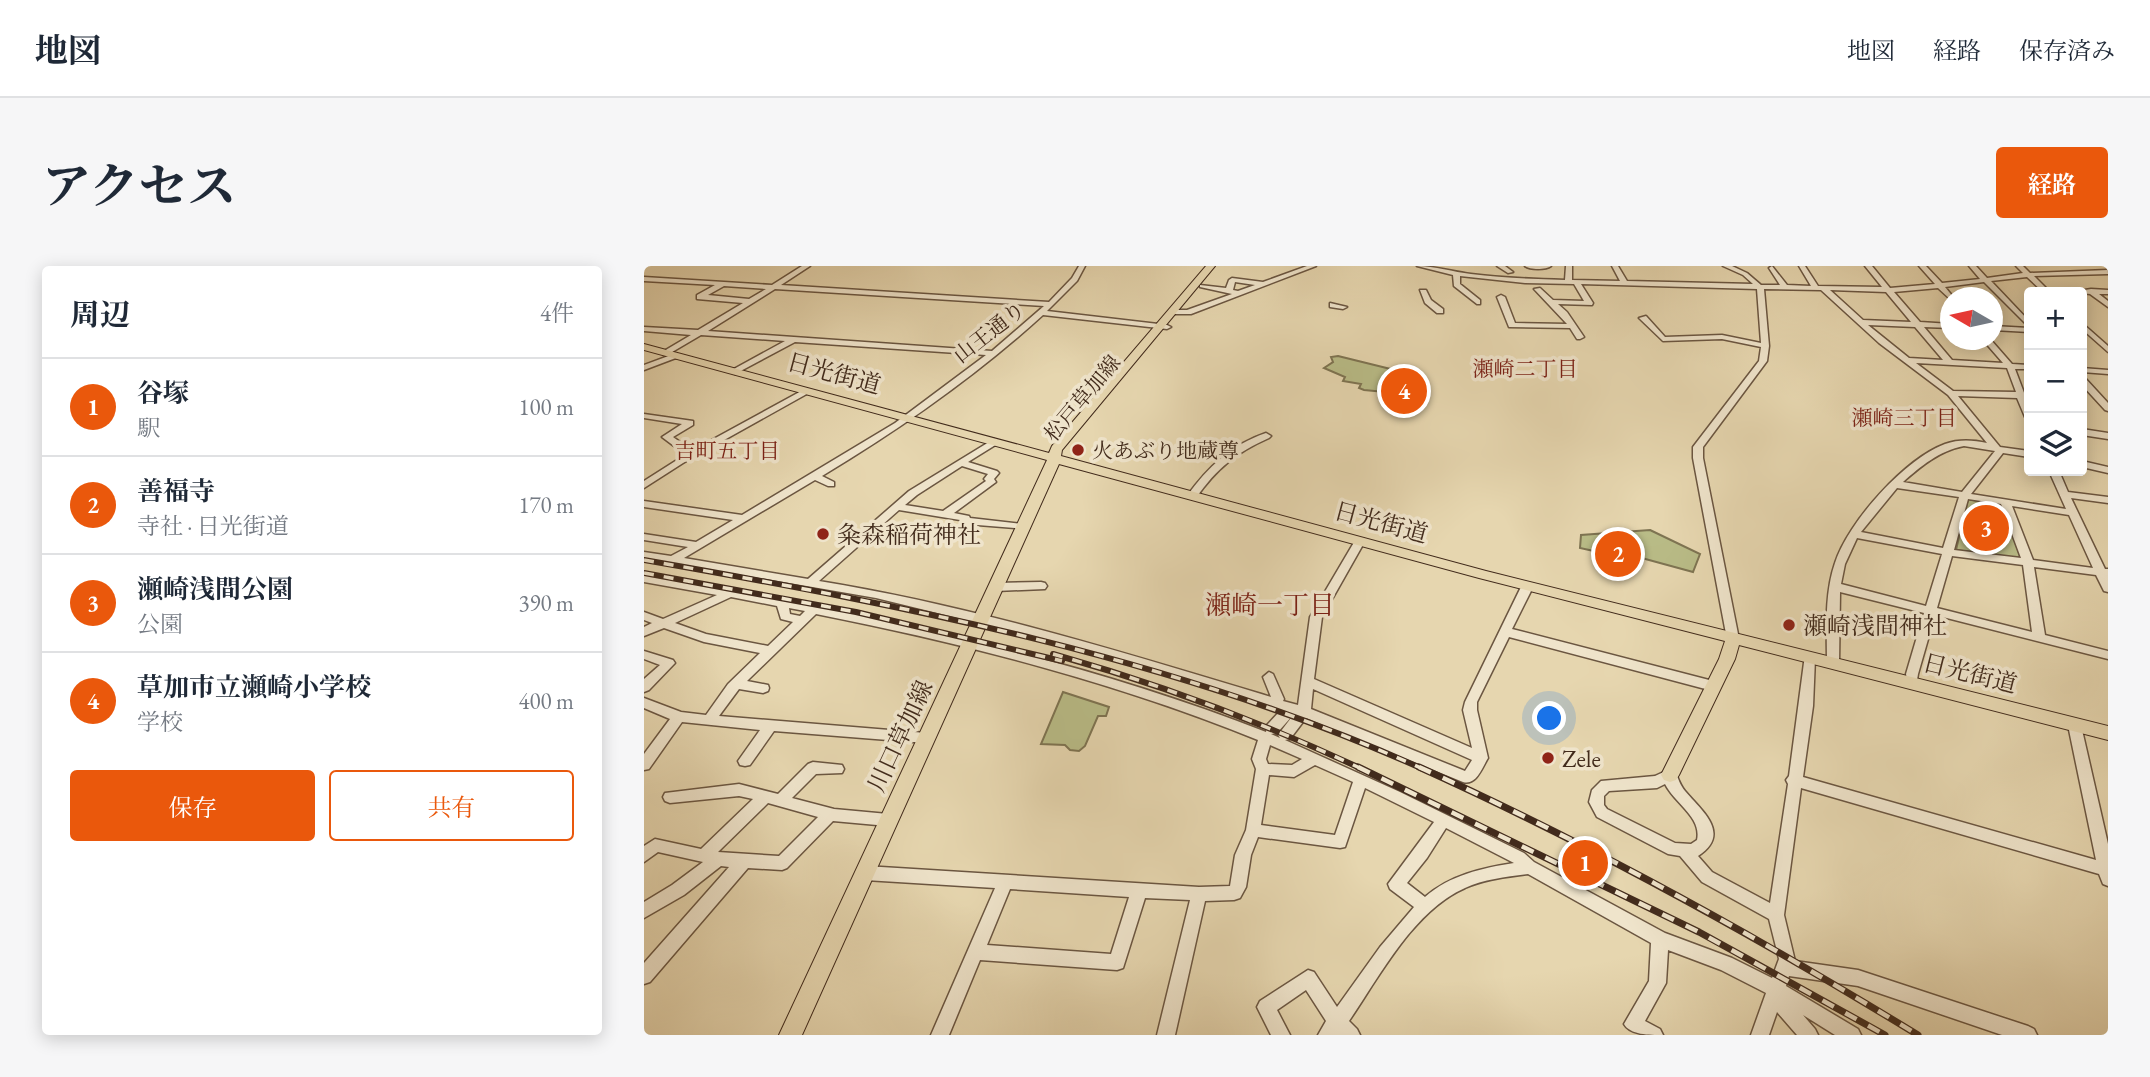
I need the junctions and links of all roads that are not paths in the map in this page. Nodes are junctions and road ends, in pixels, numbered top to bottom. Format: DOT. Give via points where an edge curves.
graph roads {
  1 [pos="807,266"];
  2 [pos="1082,266"];
  3 [pos="1211,266"];
  4 [pos="1219,266"];
  5 [pos="1303,266"];
  6 [pos="1312,266"];
  7 [pos="1420,266"];
  8 [pos="1500,266"];
  9 [pos="1528,266"];
  10 [pos="1548,266"];
  11 [pos="1569,266"];
  12 [pos="1615,266"];
  13 [pos="1726,266"];
  14 [pos="1802,266"];
  15 [pos="1868,266"];
  16 [pos="1922,266"];
  17 [pos="1972,266"];
  18 [pos="2019,266"];
  19 [pos="1471,267"];
  20 [pos="1772,268"];
  21 [pos="1455,270"];
  22 [pos="1510,272"];
  23 [pos="2108,272"];
  24 [pos="2028,275"];
  25 [pos="644,279"];
  26 [pos="1986,281"];
  27 [pos="1568,283"];
  28 [pos="1577,283"];
  29 [pos="722,284"];
  30 [pos="1625,284"];
  31 [pos="1266,285"];
  32 [pos="1202,286"];
  33 [pos="772,287"];
  34 [pos="1760,287"];
  35 [pos="1786,287"];
  36 [pos="1940,287"];
  37 [pos="1942,287"];
  38 [pos="2041,287"];
  39 [pos="1820,288"];
  40 [pos="1538,289"];
  41 [pos="1888,290"];
  42 [pos="1229,291"];
  43 [pos="2087,291"];
  44 [pos="2091,291"];
  45 [pos="1423,292"];
  46 [pos="2108,292"];
  47 [pos="1242,293"];
  48 [pos="1501,297"];
  49 [pos="751,301"];
  50 [pos="1477,302"];
  51 [pos="1551,302"];
  52 [pos="1051,304"];
  53 [pos="1333,305"];
  54 [pos="2108,305"];
  55 [pos="1343,307"];
  56 [pos="1440,311"];
  57 [pos="1041,313"];
  58 [pos="1175,313"];
  59 [pos="1643,318"];
  60 [pos="1860,322"];
  61 [pos="2024,323"];
  62 [pos="1917,325"];
  63 [pos="1164,326"];
  64 [pos="1573,326"];
  65 [pos="1940,326"];
  66 [pos="2003,328"];
  67 [pos="2024,328"];
  68 [pos="644,329"];
  69 [pos="700,332"];
  70 [pos="2087,333"];
  71 [pos="2087,334"];
  72 [pos="2108,334"];
  73 [pos="1580,337"];
  74 [pos="794,339"];
  75 [pos="644,346"];
  76 [pos="1765,346"];
  77 [pos="1996,350"];
  78 [pos="2108,350"];
  79 [pos="992,353"];
  80 [pos="672,354"];
  81 [pos="1909,360"];
  82 [pos="1949,362"];
  83 [pos="2010,366"];
  84 [pos="2024,367"];
  85 [pos="644,368"];
  86 [pos="2087,370"];
  87 [pos="735,372"];
  88 [pos="2108,372"];
  89 [pos="2087,386"];
  90 [pos="808,391"];
  91 [pos="1951,393"];
  92 [pos="2022,395"];
  93 [pos="2087,397"];
  94 [pos="2098,398"];
  95 [pos="2108,408"];
  96 [pos="2027,413"];
  97 [pos="648,416"];
  98 [pos="908,418"];
  99 [pos="2087,433"];
  100 [pos="1266,436"];
  101 [pos="2108,436"];
  102 [pos="994,442"];
  103 [pos="1999,449"];
  104 [pos="697,451"];
  105 [pos="2024,453"];
  106 [pos="1055,459"];
  107 [pos="961,463"];
  108 [pos="2087,465"];
  109 [pos="2108,470"];
  110 [pos="813,476"];
  111 [pos="2056,476"];
  112 [pos="831,484"];
  113 [pos="1894,484"];
  114 [pos="644,485"];
  115 [pos="2064,494"];
  116 [pos="1192,496"];
  117 [pos="1964,496"];
  118 [pos="2108,500"];
  119 [pos="2006,503"];
  120 [pos="644,504"];
  121 [pos="897,507"];
  122 [pos="2073,513"];
  123 [pos="946,514"];
  124 [pos="743,518"];
  125 [pos="1023,527"];
  126 [pos="1854,534"];
  127 [pos="644,537"];
  128 [pos="1360,541"];
  129 [pos="698,545"];
  130 [pos="1947,552"];
  131 [pos="644,555"];
  132 [pos="673,560"];
  133 [pos="2028,562"];
  134 [pos="2104,572"];
  135 [pos="644,578"];
  136 [pos="810,583"];
  137 [pos="1041,586"];
  138 [pos="996,587"];
  139 [pos="1527,587"];
  140 [pos="1837,587"];
  141 [pos="2108,589"];
  142 [pos="730,593"];
  143 [pos="782,603"];
  144 [pos="814,609"];
  145 [pos="1931,611"];
  146 [pos="644,616"];
  147 [pos="980,620"];
  148 [pos="803,621"];
  149 [pos="664,624"];
  150 [pos="644,632"];
  151 [pos="1507,632"];
  152 [pos="2039,638"];
  153 [pos="1733,639"];
  154 [pos="970,645"];
  155 [pos="770,651"];
  156 [pos="644,655"];
  157 [pos="2108,655"];
  158 [pos="1809,658"];
  159 [pos="1833,664"];
  160 [pos="1269,677"];
  161 [pos="1307,681"];
  162 [pos="736,684"];
  163 [pos="1912,684"];
  164 [pos="1713,686"];
  165 [pos="644,687"];
  166 [pos="763,688"];
  167 [pos="644,703"];
  168 [pos="1275,703"];
  169 [pos="1298,710"];
  170 [pos="679,717"];
  171 [pos="709,721"];
  172 [pos="771,725"];
  173 [pos="2075,725"];
  174 [pos="2108,733"];
  175 [pos="1274,737"];
  176 [pos="926,738"];
  177 [pos="1481,758"];
  178 [pos="1313,759"];
  179 [pos="745,761"];
  180 [pos="644,765"];
  181 [pos="836,769"];
  182 [pos="1263,769"];
  183 [pos="1670,775"];
  184 [pos="1793,780"];
  185 [pos="1360,781"];
  186 [pos="670,797"];
  187 [pos="771,800"];
  188 [pos="830,814"];
  189 [pos="888,820"];
  190 [pos="1444,821"];
  191 [pos="1253,830"];
  192 [pos="1686,852"];
  193 [pos="644,855"];
  194 [pos="712,857"];
  195 [pos="744,861"];
  196 [pos="1528,867"];
  197 [pos="865,873"];
  198 [pos="2107,873"];
  199 [pos="1005,882"];
  200 [pos="1139,891"];
  201 [pos="1199,894"];
  202 [pos="1425,906"];
  203 [pos="645,908"];
  204 [pos="1776,915"];
  205 [pos="1660,939"];
  206 [pos="976,952"];
  207 [pos="1784,967"];
  208 [pos="644,976"];
  209 [pos="1775,992"];
  210 [pos="1332,1028"];
  211 [pos="790,1035"];
  212 [pos="940,1035"];
  213 [pos="1166,1035"];
  214 [pos="1281,1035"];
  215 [pos="1351,1035"];
  216 [pos="1654,1035"];
  217 [pos="1760,1035"];
  218 [pos="1809,1035"];
  219 [pos="1852,1035"];
  220 [pos="2028,1035"];
  1 -- 33 [label="street"];
  2 -- 52 [label="street, 山王通り" via="1080,275"];
  3 -- 58 [label="main road, 松戸草加線"];
  4 -- 32 [label="main road, 松戸草加線"];
  5 -- 6 [label="street"];
  6 -- 31 [label="street"];
  7 -- 21 [label="street"];
  8 -- 22 [label="street"];
  9 -- 10 [label="street"];
  11 -- 27 [label="street"];
  12 -- 30 [label="street"];
  13 -- 34 [label="street"];
  14 -- 39 [label="street"];
  15 -- 41 [label="street"];
  16 -- 37 [label="street"];
  17 -- 26 [label="street"];
  18 -- 24 [label="street"];
  19 -- 21 [label="street"];
  20 -- 35 [label="street"];
  21 -- 27 [label="street" via="1511,280"];
  21 -- 50 [label="street" via="1456,285"];
  23 -- 24 [label="street"];
  24 -- 26 [label="street"];
  24 -- 38 [label="street"];
  25 -- 29 [label="street"];
  26 -- 37 [label="street"];
  26 -- 61 [label="street"];
  27 -- 28 [label="street"];
  28 -- 30 [label="street"];
  28 -- 51 [label="street" via="1589,303"];
  29 -- 33 [label="street"];
  29 -- 49 [label="street" via="700,297"];
  30 -- 34 [label="street"];
  31 -- 42 [label="street" via="1232,281"];
  31 -- 47 [label="street"];
  32 -- 42 [label="street"];
  32 -- 58 [label="main road, 松戸草加線"];
  33 -- 49 [label="street"];
  33 -- 52 [label="street"];
  34 -- 35 [label="street"];
  34 -- 76 [label="street"];
  35 -- 39 [label="street"];
  36 -- 41 [label="street"];
  39 -- 41 [label="street"];
  39 -- 60 [label="street"];
  40 -- 51 [label="street"];
  41 -- 62 [label="street"];
  42 -- 47 [label="street"];
  43 -- 44 [label="street"];
  44 -- 46 [label="street"];
  44 -- 54 [label="street"];
  45 -- 56 [label="street"];
  47 -- 58 [label="street"];
  48 -- 64 [label="street" via="1512,325"];
  49 -- 69 [label="street"];
  51 -- 64 [label="street"];
  52 -- 57 [label="street, 山王通り"];
  53 -- 55 [label="street"];
  57 -- 63 [label="street"];
  57 -- 79 [label="street, 山王通り"];
  58 -- 63 [label="main road, 松戸草加線"];
  59 -- 76 [label="street" via="1663,339 1722,337"];
  60 -- 62 [label="street"];
  60 -- 81 [label="street"];
  62 -- 65 [label="street"];
  62 -- 82 [label="street"];
  63 -- 106 [label="main road, 松戸草加線"];
  64 -- 73 [label="street"];
  66 -- 67 [label="street"];
  68 -- 69 [label="street"];
  69 -- 74 [label="street"];
  69 -- 80 [label="street"];
  70 -- 72 [label="street"];
  71 -- 78 [label="street"];
  74 -- 79 [label="street"];
  74 -- 87 [label="street"];
  75 -- 80 [label="main road, 日光街道"];
  76 -- 153 [label="street" via="1763,361 1698,447"];
  77 -- 83 [label="street"];
  79 -- 98 [label="street, 山王通り"];
  80 -- 85 [label="street"];
  80 -- 87 [label="main road, 日光街道"];
  81 -- 82 [label="street"];
  81 -- 91 [label="street"];
  82 -- 83 [label="street"];
  83 -- 84 [label="street"];
  83 -- 92 [label="street"];
  86 -- 88 [label="street"];
  87 -- 90 [label="main road, 日光街道"];
  89 -- 94 [label="street"];
  90 -- 98 [label="main road, 日光街道"];
  90 -- 104 [label="street"];
  91 -- 92 [label="street"];
  91 -- 103 [label="street"];
  92 -- 96 [label="street"];
  93 -- 94 [label="street"];
  94 -- 95 [label="street"];
  97 -- 104 [label="street" via="691,423 667,437 685,450"];
  98 -- 102 [label="main road, 日光街道"];
  98 -- 110 [label="street, 山王通り"];
  99 -- 101 [label="street"];
  100 -- 116 [label="street" via="1234,450 1208,473"];
  102 -- 106 [label="main road, 日光街道"];
  102 -- 107 [label="street"];
  103 -- 105 [label="street"];
  103 -- 113 [label="street" via="1962,442 1928,456"];
  103 -- 117 [label="street"];
  104 -- 114 [label="street"];
  106 -- 116 [label="main road, 日光街道"];
  106 -- 125 [label="main road, 川口草加線"];
  107 -- 121 [label="street"];
  107 -- 123 [label="street" via="994,473 991,482"];
  108 -- 109 [label="street"];
  110 -- 112 [label="street"];
  110 -- 124 [label="street, 山王通り"];
  111 -- 115 [label="street"];
  113 -- 117 [label="street"];
  113 -- 126 [label="street"];
  115 -- 118 [label="street"];
  115 -- 122 [label="street"];
  116 -- 128 [label="main road, 日光街道"];
  117 -- 119 [label="street"];
  117 -- 130 [label="street"];
  119 -- 122 [label="street"];
  119 -- 133 [label="street"];
  120 -- 124 [label="street"];
  121 -- 123 [label="street"];
  121 -- 136 [label="street"];
  122 -- 134 [label="street"];
  123 -- 125 [label="street" via="965,521"];
  124 -- 129 [label="street, 山王通り"];
  125 -- 138 [label="main road, 川口草加線"];
  126 -- 130 [label="street"];
  126 -- 140 [label="street" via="1843,553"];
  127 -- 129 [label="street"];
  128 -- 139 [label="main road, 日光街道"];
  128 -- 161 [label="street" via="1316,617"];
  129 -- 132 [label="street, 山王通り"];
  130 -- 133 [label="street"];
  130 -- 145 [label="street"];
  131 -- 132 [label="street"];
  132 -- 136 [label="street"];
  133 -- 134 [label="street"];
  133 -- 152 [label="street"];
  134 -- 141 [label="street"];
  135 -- 142 [label="street"];
  136 -- 147 [label="street"];
  137 -- 138 [label="street"];
  138 -- 147 [label="main road, 川口草加線"];
  139 -- 151 [label="street"];
  139 -- 153 [label="main road, 日光街道"];
  140 -- 145 [label="street"];
  140 -- 159 [label="street"];
  142 -- 143 [label="street"];
  142 -- 149 [label="street"];
  143 -- 144 [label="street"];
  143 -- 148 [label="street" via="785,616"];
  144 -- 148 [label="street"];
  144 -- 154 [label="street"];
  145 -- 152 [label="street"];
  145 -- 163 [label="street"];
  146 -- 149 [label="street"];
  147 -- 154 [label="main road, 川口草加線"];
  147 -- 168 [label="street" via="1070,641"];
  148 -- 155 [label="street"];
  149 -- 150 [label="street"];
  149 -- 155 [label="street" via="704,638"];
  151 -- 164 [label="street"];
  151 -- 177 [label="street" via="1471,702"];
  152 -- 157 [label="street"];
  153 -- 158 [label="main road, 日光街道"];
  153 -- 164 [label="main road"];
  154 -- 175 [label="street" via="1119,684"];
  154 -- 176 [label="main road, 川口草加線"];
  155 -- 162 [label="street"];
  156 -- 165 [label="street" via="668,663"];
  158 -- 159 [label="main road, 日光街道"];
  158 -- 184 [label="street"];
  159 -- 163 [label="main road, 日光街道"];
  160 -- 168 [label="street" via="1278,699"];
  161 -- 169 [label="street"];
  161 -- 177 [label="street"];
  162 -- 166 [label="street"];
  162 -- 171 [label="street"];
  163 -- 173 [label="main road, 日光街道"];
  164 -- 183 [label="main road"];
  167 -- 170 [label="street"];
  168 -- 169 [label="street"];
  169 -- 175 [label="street"];
  169 -- 177 [label="street" via="1468,778"];
  170 -- 171 [label="street"];
  170 -- 180 [label="street"];
  171 -- 172 [label="street"];
  172 -- 176 [label="street"];
  172 -- 179 [label="street"];
  173 -- 174 [label="main road, 日光街道"];
  173 -- 198 [label="street"];
  175 -- 178 [label="street"];
  175 -- 182 [label="street" via="1259,759"];
  176 -- 189 [label="main road, 川口草加線"];
  178 -- 182 [label="street" via="1294,771"];
  178 -- 185 [label="street"];
  181 -- 187 [label="street" via="813,768"];
  182 -- 191 [label="street"];
  183 -- 192 [label="street" via="1676,794 1704,819 1707,828 1704,844"];
  183 -- 192 [label="street" via="1657,782 1606,785 1595,803 1602,813"];
  184 -- 198 [label="street"];
  184 -- 204 [label="street"];
  185 -- 190 [label="street"];
  185 -- 191 [label="street" via="1340,842"];
  186 -- 187 [label="street" via="739,790"];
  187 -- 188 [label="street"];
  187 -- 194 [label="street"];
  188 -- 189 [label="street"];
  188 -- 195 [label="street" via="782,863"];
  189 -- 197 [label="main road, 川口草加線"];
  190 -- 196 [label="street" via="1520,858"];
  190 -- 202 [label="street" via="1396,884"];
  191 -- 201 [label="street" via="1234,893"];
  192 -- 204 [label="street" via="1707,877"];
  193 -- 194 [label="street" via="655,845"];
  194 -- 195 [label="street"];
  194 -- 203 [label="street" via="678,890"];
  195 -- 208 [label="street"];
  196 -- 202 [label="street" via="1455,885"];
  196 -- 205 [label="street"];
  197 -- 199 [label="street"];
  197 -- 211 [label="main road, 川口草加線"];
  199 -- 200 [label="street"];
  199 -- 206 [label="street"];
  200 -- 201 [label="street"];
  200 -- 206 [label="street" via="1117,962"];
  201 -- 213 [label="street"];
  202 -- 210 [label="street"];
  204 -- 207 [label="street" via="1787,959"];
  205 -- 209 [label="street" via="1726,964"];
  205 -- 216 [label="street" via="1657,984 1633,1024"];
  206 -- 212 [label="street"];
  207 -- 209 [label="street"];
  207 -- 220 [label="street" via="1858,978"];
  209 -- 217 [label="street"];
  209 -- 218 [label="street"];
  209 -- 219 [label="street"];
  210 -- 214 [label="street" via="1308,978 1266,1007"];
  210 -- 215 [label="street"];
}
